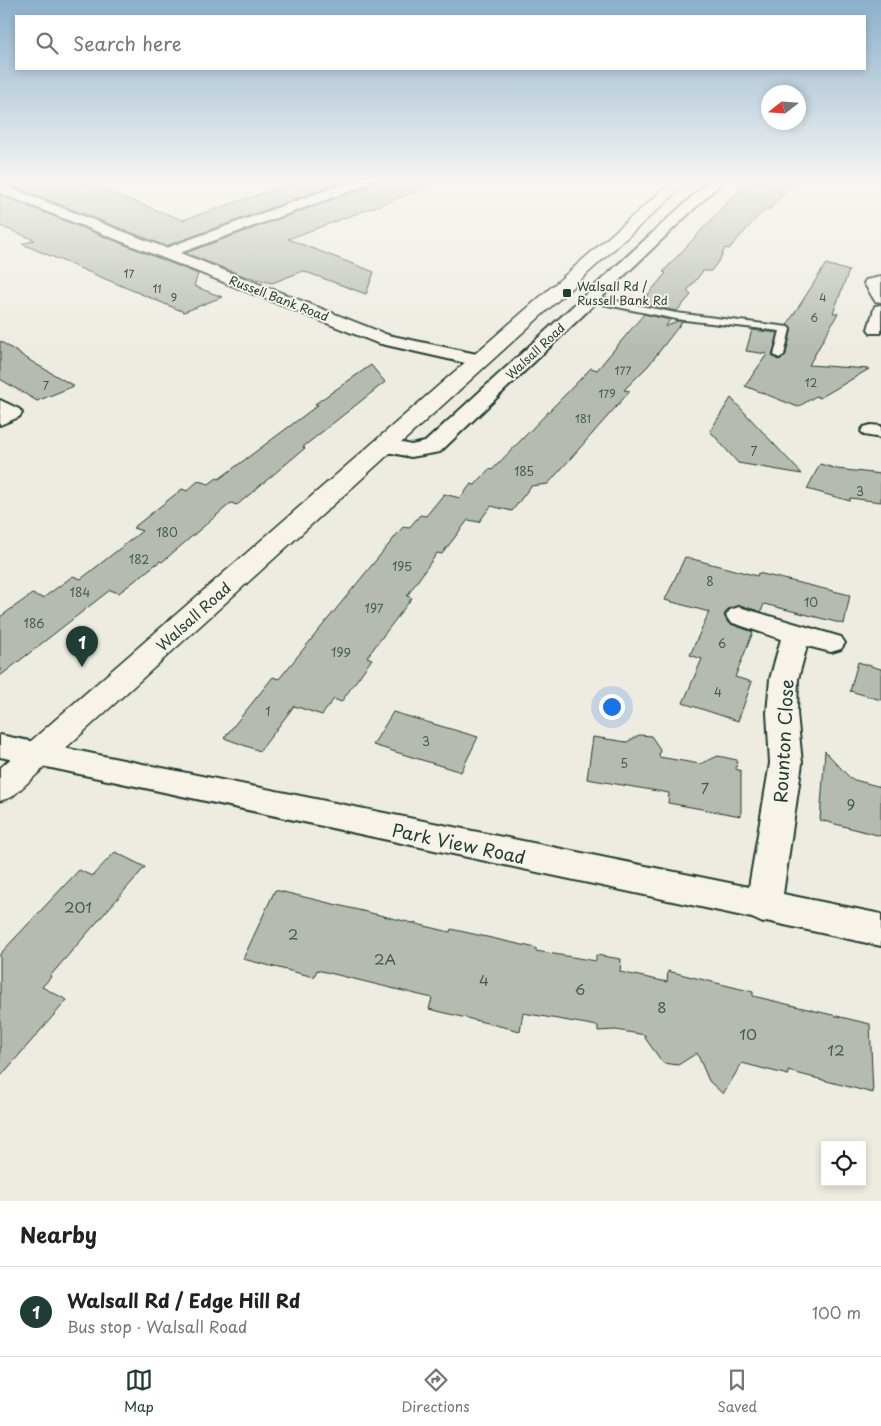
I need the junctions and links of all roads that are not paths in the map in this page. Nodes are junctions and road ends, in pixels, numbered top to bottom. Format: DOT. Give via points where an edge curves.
graph roads {
  1 [pos="122,237"];
  2 [pos="210,237"];
  3 [pos="618,237"];
  4 [pos="657,237"];
  5 [pos="164,254"];
  6 [pos="591,299"];
  7 [pos="881,310"];
  8 [pos="877,328"];
  9 [pos="779,355"];
  10 [pos="478,360"];
  11 [pos="0,406"];
  12 [pos="0,419"];
  13 [pos="386,445"];
  14 [pos="739,616"];
  15 [pos="796,634"];
  16 [pos="831,643"];
  17 [pos="0,746"];
  18 [pos="38,754"];
  19 [pos="0,788"];
  20 [pos="763,907"];
  21 [pos="881,930"];
  1 -- 5 [label="street, Russell Bank Road"];
  2 -- 5 [label="street"];
  3 -- 10 [label="main road, Walsall Road"];
  4 -- 6 [label="street, Walsall Road"];
  5 -- 10 [label="street, Russell Bank Road" via="383,339"];
  6 -- 9 [label="lane" via="676,316 785,329"];
  6 -- 13 [label="street, Walsall Road" via="432,447 411,451"];
  7 -- 8 [label="street"];
  10 -- 13 [label="main road, Walsall Road"];
  11 -- 12 [label="street" via="12,414"];
  13 -- 18 [label="main road, Walsall Road"];
  14 -- 15 [label="street"];
  15 -- 16 [label="street"];
  15 -- 20 [label="street, Rounton Close" via="784,679 782,713 786,764"];
  17 -- 18 [label="street, Park View Road"];
  18 -- 19 [label="main road, Walsall Road"];
  18 -- 20 [label="street, Park View Road"];
  20 -- 21 [label="street, Park View Road"];
}
